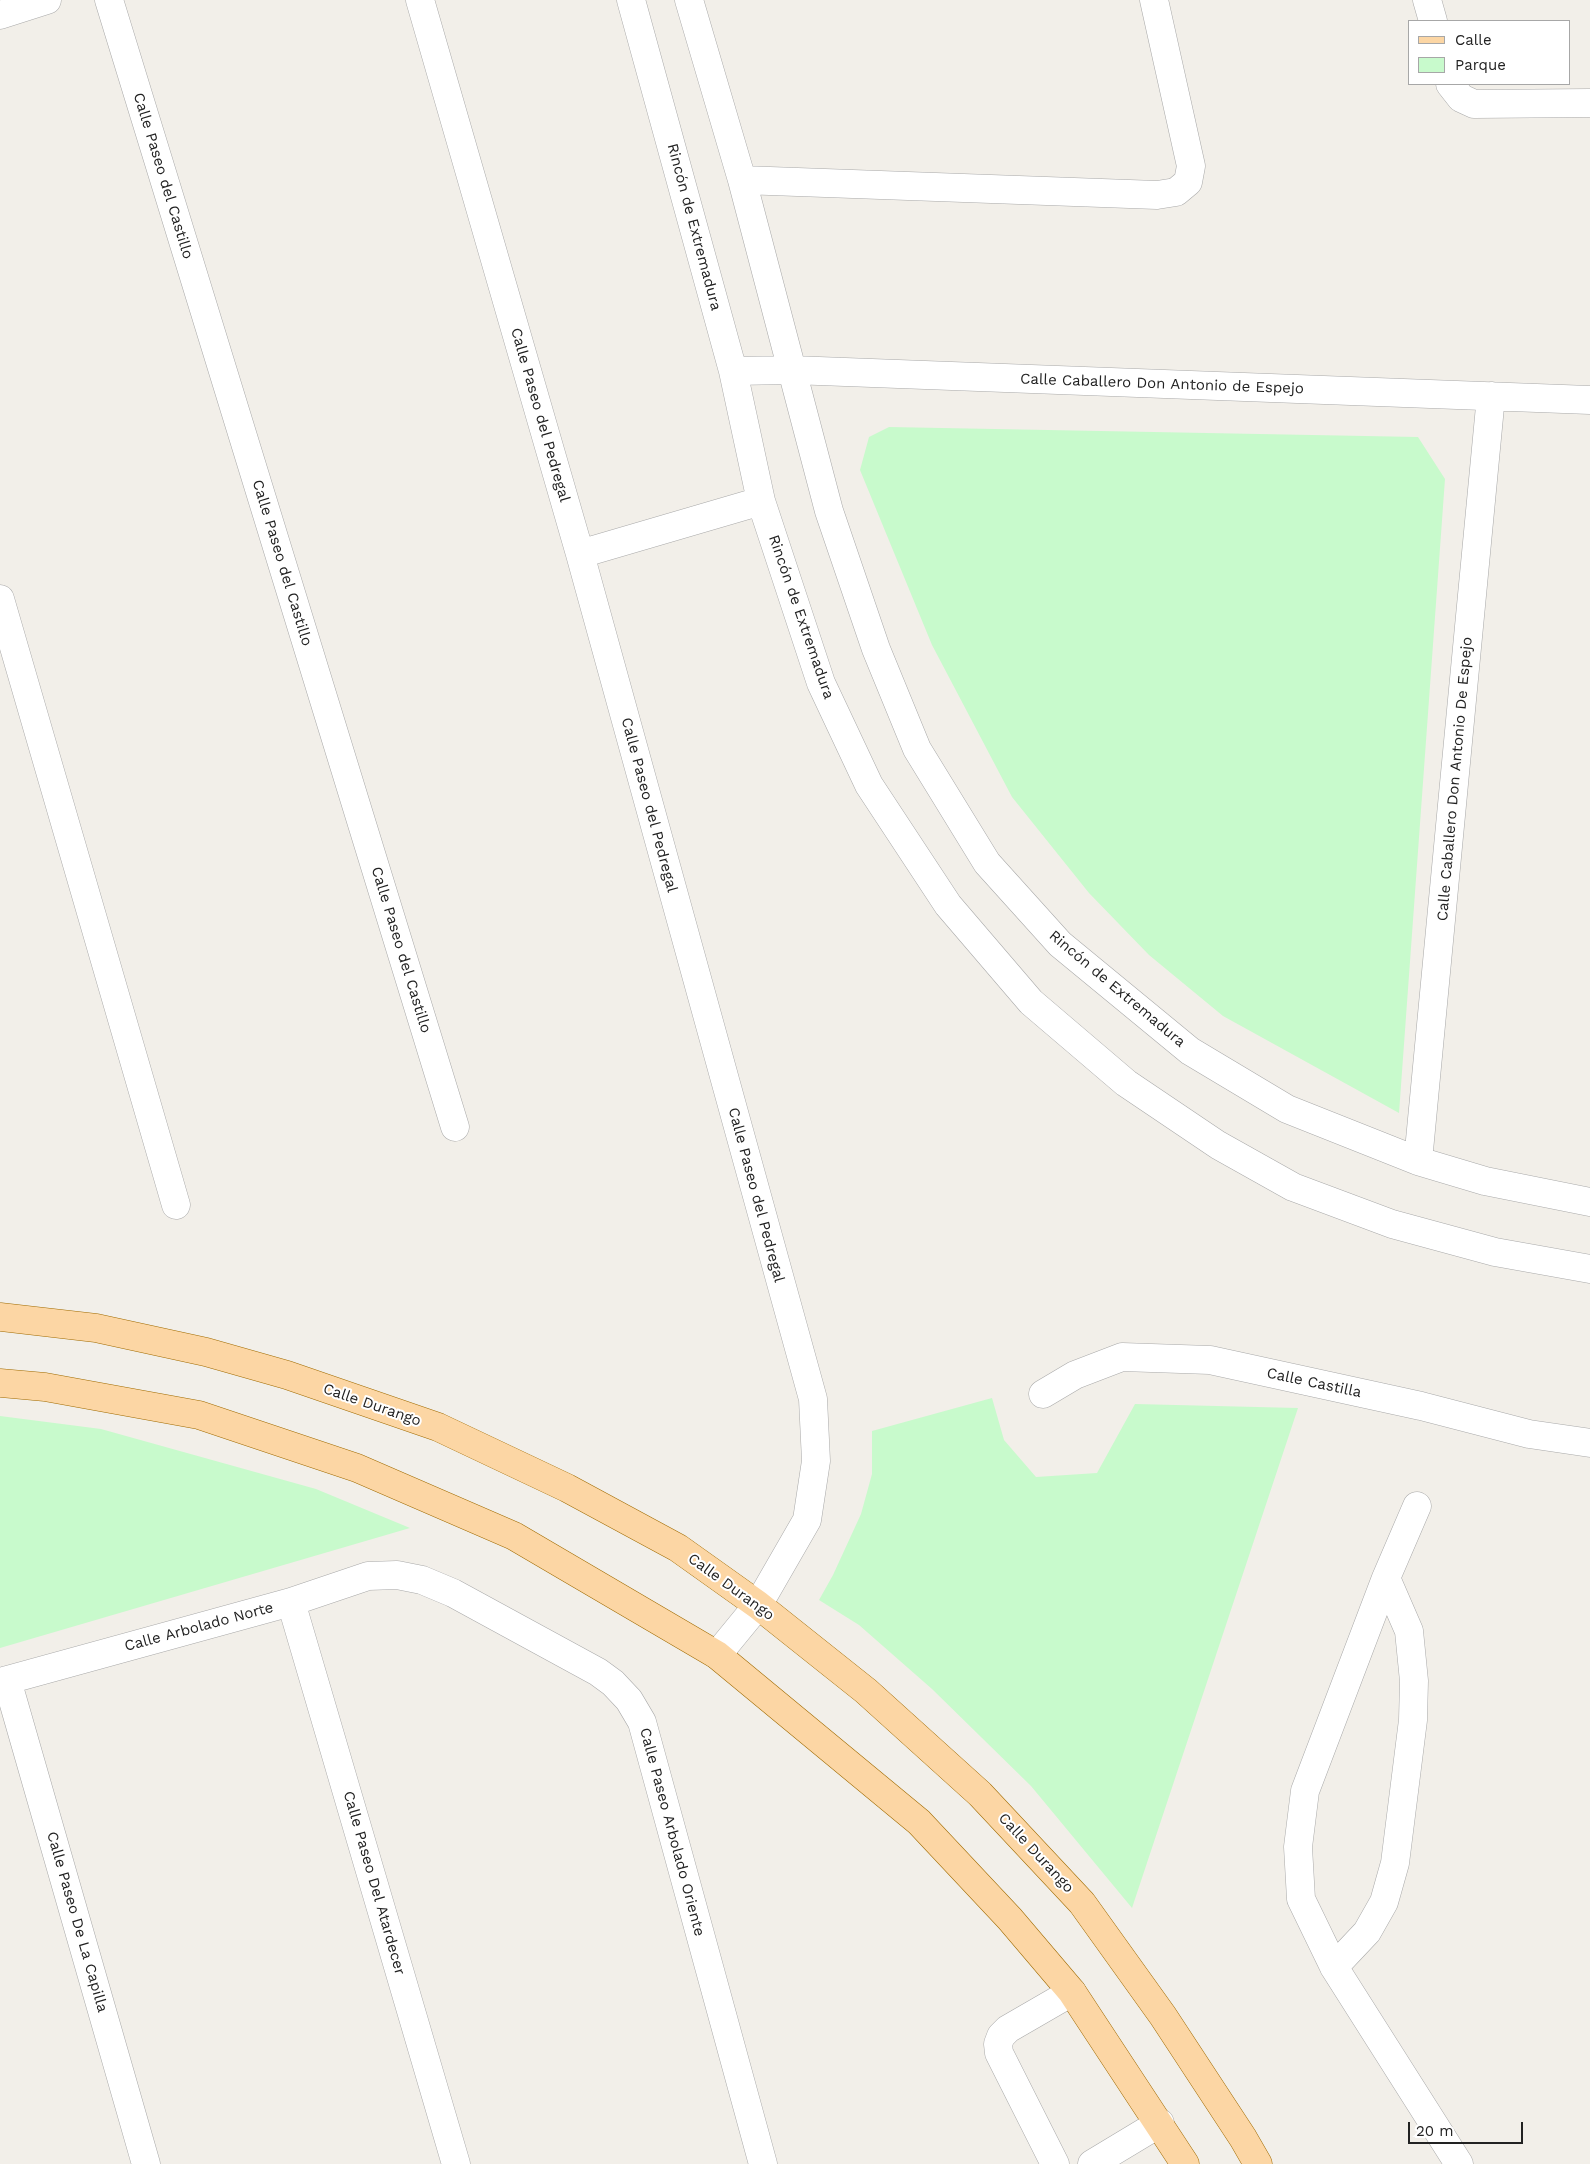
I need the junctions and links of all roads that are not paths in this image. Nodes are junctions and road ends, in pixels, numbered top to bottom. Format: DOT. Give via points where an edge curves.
graph roads {
  1 [pos="47,0"];
  2 [pos="108,0"];
  3 [pos="420,0"];
  4 [pos="632,0"];
  5 [pos="690,0"];
  6 [pos="1154,0"];
  7 [pos="1428,0"];
  8 [pos="0,14"];
  9 [pos="1433,20"];
  10 [pos="1456,91"];
  11 [pos="1590,103"];
  12 [pos="742,180"];
  13 [pos="792,370"];
  14 [pos="733,371"];
  15 [pos="1491,396"];
  16 [pos="1590,400"];
  17 [pos="761,501"];
  18 [pos="580,554"];
  19 [pos="0,599"];
  20 [pos="455,1127"];
  21 [pos="1418,1162"];
  22 [pos="1590,1202"];
  23 [pos="176,1205"];
  24 [pos="1590,1269"];
  25 [pos="0,1317"];
  26 [pos="0,1383"];
  27 [pos="1043,1394"];
  28 [pos="1590,1443"];
  29 [pos="1417,1506"];
  30 [pos="397,1575"];
  31 [pos="1386,1578"];
  32 [pos="291,1602"];
  33 [pos="758,1605"];
  34 [pos="717,1655"];
  35 [pos="4,1681"];
  36 [pos="1334,1967"];
  37 [pos="1072,1992"];
  38 [pos="1160,2123"];
  39 [pos="146,2164"];
  40 [pos="456,2164"];
  41 [pos="763,2164"];
  42 [pos="1055,2164"];
  43 [pos="1092,2164"];
  44 [pos="1185,2164"];
  45 [pos="1258,2164"];
  46 [pos="1459,2164"];
  1 -- 8 [label="street"];
  2 -- 20 [label="street, Calle Paseo del Castillo"];
  3 -- 18 [label="street, Calle Paseo del Pedregal"];
  4 -- 14 [label="street, Rincón de Extremadura"];
  5 -- 12 [label="street, Rincón de Extremadura"];
  6 -- 12 [label="street" via="1191,166 1188,182 1176,192 1157,195"];
  7 -- 9 [label="street"];
  10 -- 11 [label="street" via="1474,104"];
  12 -- 13 [label="street, Rincón de Extremadura"];
  13 -- 14 [label="street, Calle Caballero Don Antonio de Espejo"];
  13 -- 15 [label="street, Calle Caballero Don Antonio de Espejo"];
  13 -- 21 [label="street, Rincón de Extremadura" via="829,511 876,649 917,750 987,863 1060,944 1190,1051 1287,1109"];
  14 -- 17 [label="street, Rincón de Extremadura"];
  15 -- 16 [label="street, Calle Caballero Don Antonio de Espejo"];
  15 -- 21 [label="street, Calle Caballero Don Antonio De Espejo"];
  17 -- 18 [label="street"];
  17 -- 24 [label="street, Rincón de Extremadura" via="821,683 870,785 948,905 1031,1002 1126,1083 1218,1145 1293,1187 1392,1224 1496,1252"];
  18 -- 33 [label="street, Calle Paseo del Pedregal" via="813,1399 816,1461 808,1520"];
  19 -- 23 [label="street"];
  21 -- 22 [label="street, Rincón de Extremadura" via="1485,1181"];
  25 -- 33 [label="main road, Calle Durango" via="96,1328 206,1352 287,1375 438,1428 567,1488 678,1548"];
  26 -- 34 [label="main road" via="45,1387 198,1415 357,1468 514,1536"];
  27 -- 28 [label="street, Calle Castilla" via="1075,1375 1122,1357 1210,1360 1421,1406 1529,1434"];
  29 -- 31 [label="street"];
  30 -- 32 [label="street, Calle Arbolado Norte" via="368,1576"];
  30 -- 41 [label="street, Calle Paseo Arbolado Oriente" via="422,1580 521,1630 598,1672 629,1700 642,1722"];
  31 -- 36 [label="street" via="1305,1791 1298,1847 1301,1899"];
  31 -- 36 [label="street" via="1410,1631 1414,1681 1413,1720 1395,1863 1384,1902 1367,1932"];
  32 -- 35 [label="street, Calle Arbolado Norte"];
  32 -- 40 [label="street, Calle Paseo Del Atardecer"];
  33 -- 34 [label="street, Calle Paseo del Pedregal"];
  33 -- 45 [label="main road, Calle Durango" via="866,1691 980,1794 1082,1903 1163,2016"];
  34 -- 37 [label="main road" via="919,1822 1010,1919"];
  35 -- 39 [label="street, Calle Paseo De La Capilla"];
  36 -- 46 [label="street"];
  37 -- 38 [label="main road"];
  37 -- 42 [label="street" via="1008,2029 998,2044 999,2053"];
  38 -- 43 [label="street"];
  38 -- 44 [label="main road"];
}
